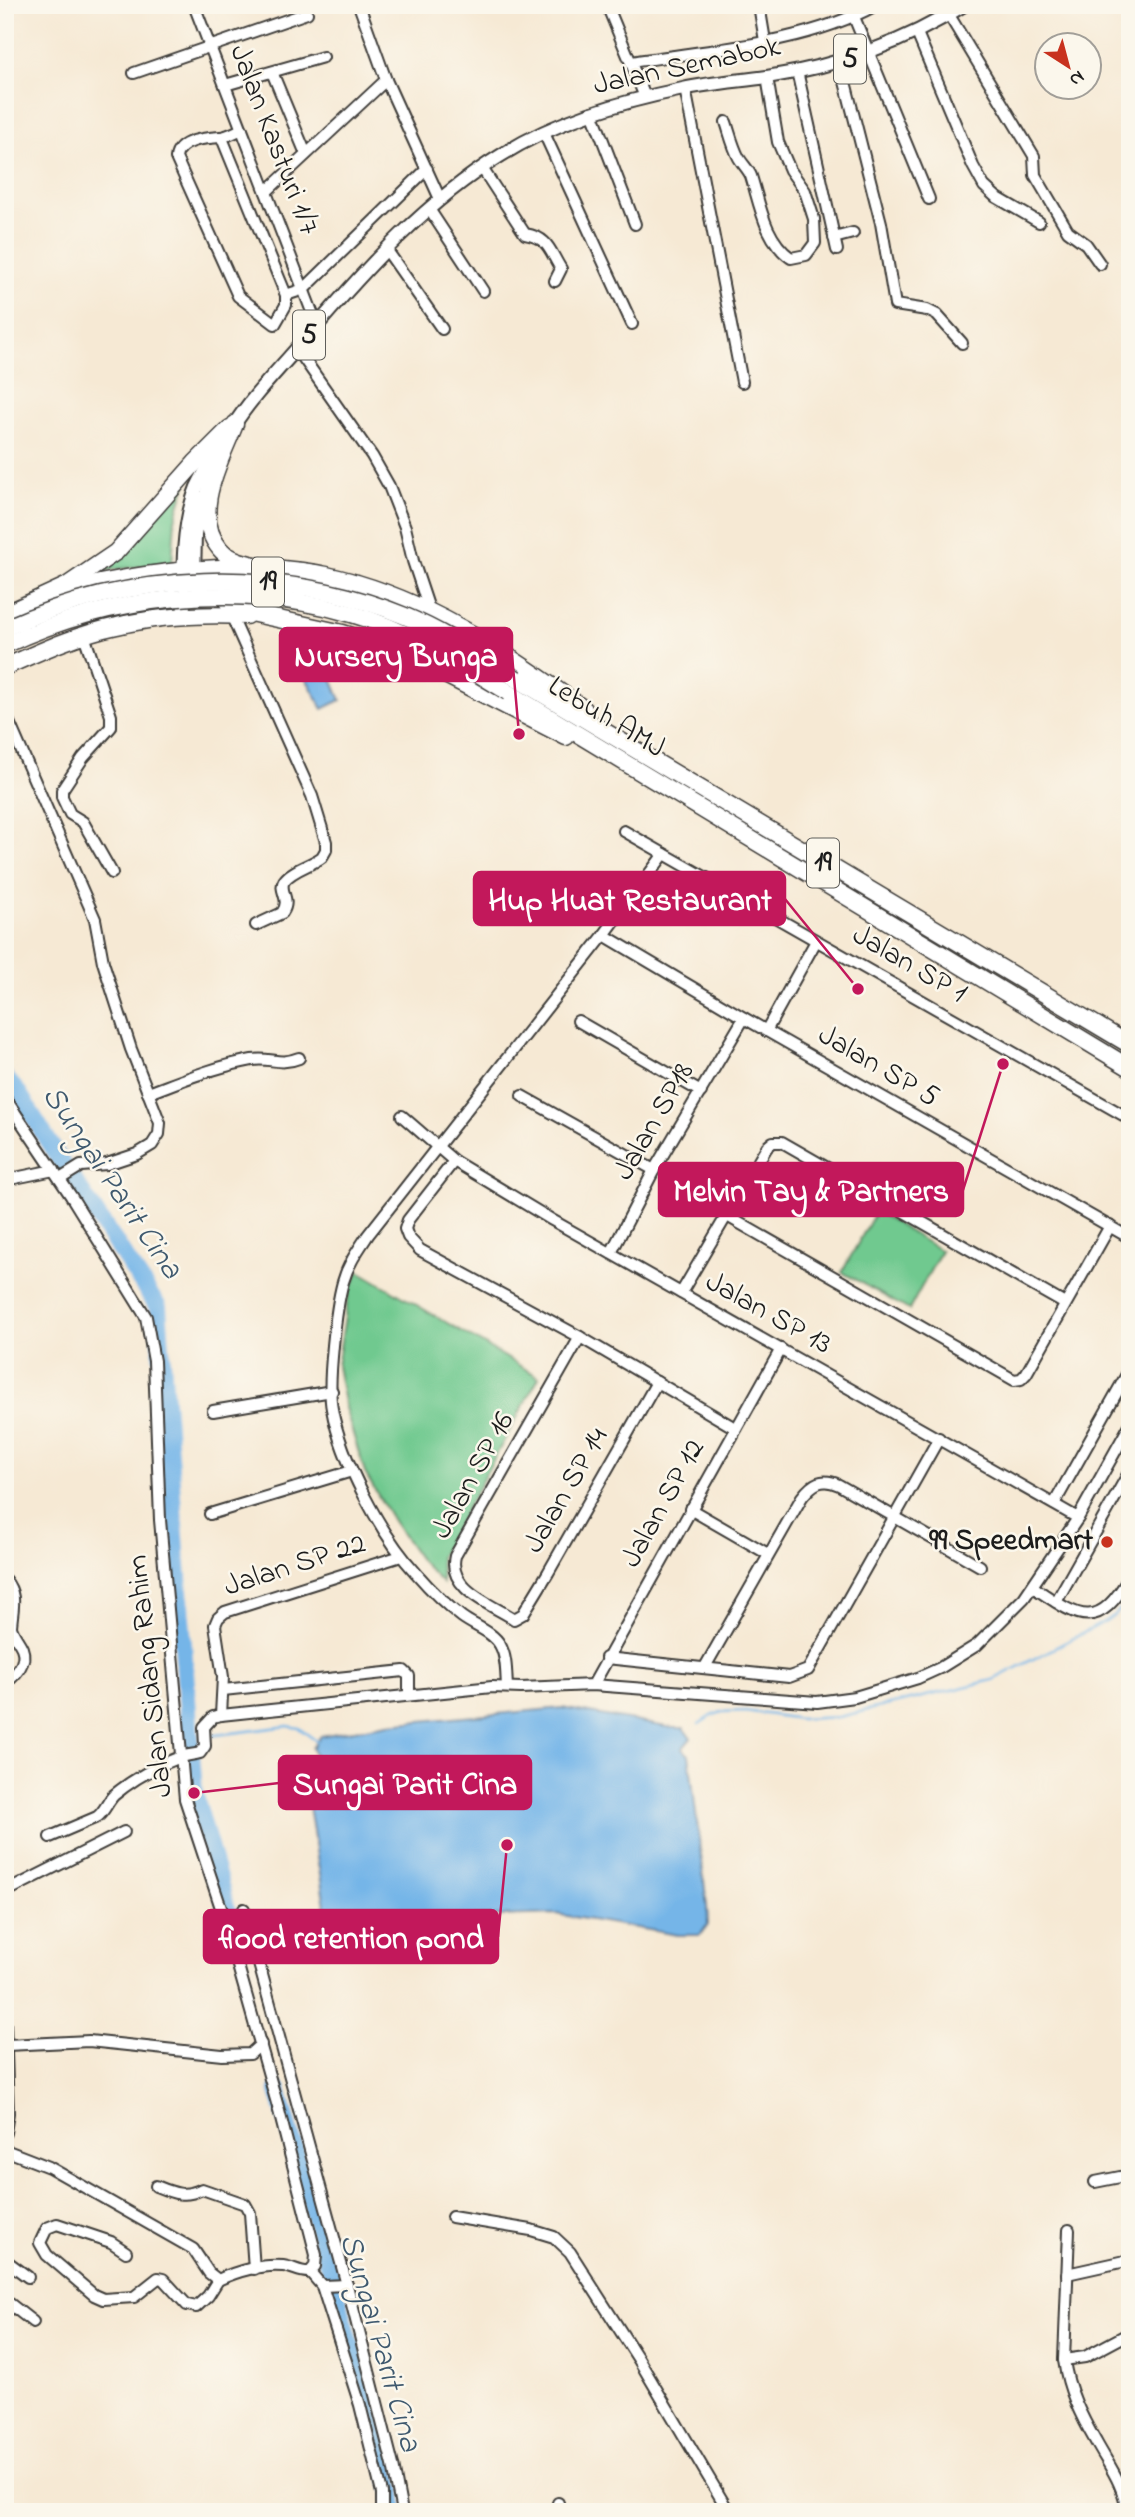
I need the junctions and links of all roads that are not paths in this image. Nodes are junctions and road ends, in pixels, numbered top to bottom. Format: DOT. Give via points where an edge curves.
graph roads {
  1 [pos="194,5"];
  2 [pos="359,5"];
  3 [pos="607,5"];
  4 [pos="758,5"];
  5 [pos="876,5"];
  6 [pos="964,5"];
  7 [pos="307,13"];
  8 [pos="949,15"];
  9 [pos="854,17"];
  10 [pos="917,33"];
  11 [pos="765,41"];
  12 [pos="210,46"];
  13 [pos="868,53"];
  14 [pos="323,57"];
  15 [pos="631,62"];
  16 [pos="840,62"];
  17 [pos="797,71"];
  18 [pos="134,72"];
  19 [pos="272,72"];
  20 [pos="767,77"];
  21 [pos="386,80"];
  22 [pos="225,85"];
  23 [pos="685,88"];
  24 [pos="645,97"];
  25 [pos="592,112"];
  26 [pos="726,122"];
  27 [pos="242,129"];
  28 [pos="544,133"];
  29 [pos="222,138"];
  30 [pos="306,154"];
  31 [pos="482,168"];
  32 [pos="430,174"];
  33 [pos="266,191"];
  34 [pos="929,199"];
  35 [pos="440,200"];
  36 [pos="429,209"];
  37 [pos="1039,222"];
  38 [pos="635,224"];
  39 [pos="853,233"];
  40 [pos="834,238"];
  41 [pos="386,249"];
  42 [pos="837,250"];
  43 [pos="1100,264"];
  44 [pos="555,281"];
  45 [pos="483,291"];
  46 [pos="306,294"];
  47 [pos="286,295"];
  48 [pos="632,324"];
  49 [pos="317,325"];
  50 [pos="442,329"];
  51 [pos="962,342"];
  52 [pos="297,349"];
  53 [pos="742,382"];
  54 [pos="235,424"];
  55 [pos="268,566"];
  56 [pos="188,569"];
  57 [pos="124,577"];
  58 [pos="11,612"];
  59 [pos="429,612"];
  60 [pos="231,615"];
  61 [pos="265,616"];
  62 [pos="191,617"];
  63 [pos="118,625"];
  64 [pos="5,628"];
  65 [pos="84,635"];
  66 [pos="5,645"];
  67 [pos="5,667"];
  68 [pos="512,685"];
  69 [pos="5,713"];
  70 [pos="671,781"];
  71 [pos="624,831"];
  72 [pos="664,854"];
  73 [pos="112,873"];
  74 [pos="256,925"];
  75 [pos="604,934"];
  76 [pos="816,941"];
  77 [pos="744,1018"];
  78 [pos="578,1021"];
  79 [pos="766,1031"];
  80 [pos="1130,1045"];
  81 [pos="299,1058"];
  82 [pos="1130,1068"];
  83 [pos="148,1093"];
  84 [pos="701,1093"];
  85 [pos="522,1096"];
  86 [pos="5,1098"];
  87 [pos="402,1116"];
  88 [pos="1130,1119"];
  89 [pos="437,1146"];
  90 [pos="454,1161"];
  91 [pos="654,1170"];
  92 [pos="64,1174"];
  93 [pos="5,1180"];
  94 [pos="727,1216"];
  95 [pos="1110,1226"];
  96 [pos="1130,1238"];
  97 [pos="611,1253"];
  98 [pos="681,1293"];
  99 [pos="1065,1304"];
  100 [pos="580,1337"];
  101 [pos="781,1349"];
  102 [pos="1130,1369"];
  103 [pos="657,1382"];
  104 [pos="332,1391"];
  105 [pos="213,1411"];
  106 [pos="1130,1425"];
  107 [pos="735,1428"];
  108 [pos="939,1438"];
  109 [pos="352,1471"];
  110 [pos="1130,1471"];
  111 [pos="1054,1504"];
  112 [pos="690,1509"];
  113 [pos="210,1514"];
  114 [pos="894,1517"];
  115 [pos="1078,1518"];
  116 [pos="768,1554"];
  117 [pos="401,1556"];
  118 [pos="980,1566"];
  119 [pos="1130,1576"];
  120 [pos="5,1580"];
  121 [pos="1033,1587"];
  122 [pos="1056,1602"];
  123 [pos="514,1619"];
  124 [pos="606,1658"];
  125 [pos="705,1667"];
  126 [pos="5,1684"];
  127 [pos="593,1685"];
  128 [pos="507,1687"];
  129 [pos="223,1690"];
  130 [pos="409,1695"];
  131 [pos="221,1715"];
  132 [pos="182,1756"];
  133 [pos="124,1832"];
  134 [pos="50,1837"];
  135 [pos="5,1892"];
  136 [pos="244,1909"];
  137 [pos="5,2021"];
  138 [pos="261,2044"];
  139 [pos="7,2045"];
  140 [pos="5,2133"];
  141 [pos="5,2150"];
  142 [pos="1130,2175"];
  143 [pos="1095,2182"];
  144 [pos="156,2186"];
  145 [pos="452,2217"];
  146 [pos="1069,2230"];
  147 [pos="126,2252"];
  148 [pos="5,2260"];
  149 [pos="1130,2260"];
  150 [pos="254,2269"];
  151 [pos="1067,2274"];
  152 [pos="29,2277"];
  153 [pos="218,2280"];
  154 [pos="317,2280"];
  155 [pos="345,2285"];
  156 [pos="5,2300"];
  157 [pos="33,2322"];
  158 [pos="1130,2333"];
  159 [pos="1064,2360"];
  160 [pos="382,2512"];
  161 [pos="402,2512"];
  162 [pos="729,2512"];
  163 [pos="1127,2512"];
  1 -- 12 [label="street, Jalan Kasturi 1/7"];
  2 -- 21 [label="street"];
  3 -- 15 [label="street"];
  4 -- 11 [label="street"];
  5 -- 9 [label="street, Jalan Semabok"];
  6 -- 8 [label="main road, Jalan Semabok / 5"];
  7 -- 12 [label="street"];
  8 -- 10 [label="main road, Jalan Semabok / 5"];
  8 -- 43 [label="street" via="1034,156 1035,175 1068,230 1086,244"];
  9 -- 11 [label="street, Jalan Semabok"];
  9 -- 13 [label="street"];
  10 -- 13 [label="main road, Jalan Semabok / 5"];
  10 -- 37 [label="street" via="984,186"];
  11 -- 15 [label="street, Jalan Semabok"];
  12 -- 18 [label="street"];
  12 -- 22 [label="street, Jalan Kasturi 1/7"];
  13 -- 16 [label="main road, Jalan Semabok / 5"];
  13 -- 34 [label="street"];
  14 -- 19 [label="street"];
  15 -- 24 [label="street"];
  16 -- 17 [label="main road, Jalan Semabok / 5"];
  16 -- 51 [label="street" via="881,223 895,305 937,315"];
  17 -- 20 [label="main road, Jalan Semabok / 5"];
  17 -- 40 [label="street"];
  19 -- 22 [label="street"];
  19 -- 30 [label="street"];
  20 -- 23 [label="main road, Jalan Semabok / 5"];
  20 -- 26 [label="street" via="778,142 805,191 814,219 816,243 806,255 791,258 771,237"];
  21 -- 30 [label="street"];
  21 -- 32 [label="street"];
  22 -- 27 [label="street, Jalan Kasturi 1/7"];
  23 -- 24 [label="main road, Jalan Semabok / 5"];
  23 -- 53 [label="street"];
  24 -- 25 [label="main road, Jalan Semabok / 5"];
  25 -- 28 [label="main road, Jalan Semabok / 5"];
  25 -- 38 [label="street"];
  27 -- 29 [label="street"];
  27 -- 33 [label="street, Jalan Kasturi 1/7"];
  28 -- 31 [label="main road, Jalan Semabok / 5"];
  28 -- 48 [label="street"];
  29 -- 47 [label="street, Jalan Kasturi 1/7"];
  29 -- 47 [label="street" via="203,138 182,147 176,154 178,163 238,296 275,324 286,305"];
  30 -- 33 [label="street"];
  31 -- 35 [label="main road, Jalan Semabok / 5"];
  31 -- 44 [label="street" via="525,234 544,240 561,269"];
  32 -- 35 [label="street"];
  32 -- 46 [label="street"];
  33 -- 46 [label="street, Jalan Kasturi 1/7"];
  35 -- 36 [label="main road, Jalan Semabok / 5"];
  36 -- 41 [label="main road, Jalan Semabok / 5"];
  36 -- 45 [label="street"];
  39 -- 40 [label="street"];
  40 -- 42 [label="street"];
  41 -- 49 [label="main road, Jalan Semabok / 5"];
  41 -- 50 [label="street"];
  46 -- 47 [label="street"];
  46 -- 49 [label="street, Jalan Kasturi 1/7"];
  49 -- 52 [label="main road, Jalan Semabok / 5"];
  52 -- 54 [label="main road, Jalan Semabok / 5"];
  52 -- 59 [label="street" via="389,486"];
  54 -- 55 [label="highway" via="209,491 208,523 214,541 228,556"];
  54 -- 56 [label="main road, Jalan Semabok / 5" via="203,494"];
  54 -- 58 [label="highway" via="116,552 66,586"];
  55 -- 56 [label="highway"];
  55 -- 59 [label="highway" via="359,584"];
  55 -- 61 [label="highway" via="234,572 223,587 230,606"];
  56 -- 57 [label="highway"];
  56 -- 62 [label="main road, Jalan Semabok / 5"];
  57 -- 58 [label="highway"];
  57 -- 63 [label="highway" via="148,583 153,604 142,617"];
  59 -- 70 [label="highway" via="459,625 533,672"];
  60 -- 61 [label="highway"];
  60 -- 62 [label="highway"];
  60 -- 74 [label="street" via="312,796 326,842 322,856 282,884 287,902 282,914"];
  61 -- 70 [label="highway" via="383,646 504,707"];
  62 -- 63 [label="highway"];
  63 -- 65 [label="highway"];
  64 -- 68 [label="highway, Lebuh AMJ / 19, bridge" via="64,606 150,586 267,582 334,593 407,616 454,641"];
  65 -- 67 [label="highway"];
  65 -- 73 [label="street" via="111,727 83,758 62,797 70,814 83,822"];
  66 -- 68 [label="highway, Lebuh AMJ / 19, bridge" via="70,618 108,609 189,598 267,597 352,614"];
  68 -- 70 [label="highway, Lebuh AMJ / 19"];
  69 -- 83 [label="street" via="95,919 103,962"];
  70 -- 80 [label="highway, Lebuh AMJ / 19"];
  70 -- 82 [label="highway, Lebuh AMJ / 19"];
  71 -- 72 [label="street, Jalan SP 1"];
  72 -- 75 [label="street"];
  72 -- 76 [label="street, Jalan SP 1"];
  75 -- 77 [label="street, Jalan SP 5"];
  75 -- 89 [label="street"];
  76 -- 79 [label="street"];
  76 -- 88 [label="street, Jalan SP 1"];
  77 -- 79 [label="street, Jalan SP 5"];
  77 -- 84 [label="street, Jalan SP18"];
  78 -- 84 [label="street"];
  79 -- 95 [label="street, Jalan SP 5"];
  81 -- 83 [label="street" via="248,1060"];
  83 -- 92 [label="street" via="160,1123 152,1145 107,1164 81,1166"];
  84 -- 91 [label="street, Jalan SP18"];
  85 -- 91 [label="street"];
  86 -- 92 [label="street, Jalan Sidang Rahim"];
  87 -- 89 [label="street, Jalan SP 13"];
  89 -- 90 [label="street, Jalan SP 13"];
  89 -- 104 [label="street" via="351,1260 339,1306"];
  90 -- 97 [label="street, Jalan SP 13"];
  90 -- 100 [label="street" via="408,1220 408,1237 420,1250"];
  91 -- 97 [label="street, Jalan SP18"];
  92 -- 93 [label="street"];
  92 -- 132 [label="street, Jalan Sidang Rahim" via="146,1317 152,1340 160,1520"];
  94 -- 98 [label="street"];
  94 -- 99 [label="street" via="767,1147 782,1142"];
  94 -- 99 [label="street" via="1014,1380 1026,1374"];
  95 -- 96 [label="street, Jalan SP 5"];
  95 -- 99 [label="street"];
  97 -- 98 [label="street, Jalan SP 13"];
  98 -- 101 [label="street, Jalan SP 13"];
  100 -- 103 [label="street"];
  100 -- 123 [label="street, Jalan SP 16" via="453,1563 460,1585"];
  101 -- 107 [label="street, Jalan SP 12"];
  101 -- 108 [label="street, Jalan SP 13"];
  102 -- 111 [label="street"];
  103 -- 107 [label="street"];
  103 -- 123 [label="street, Jalan SP 14" via="548,1573 523,1614"];
  104 -- 105 [label="street"];
  104 -- 109 [label="street" via="331,1407"];
  106 -- 115 [label="street"];
  107 -- 112 [label="street, Jalan SP 12"];
  108 -- 111 [label="street, Jalan SP 13"];
  108 -- 114 [label="street"];
  109 -- 113 [label="street"];
  109 -- 117 [label="street"];
  110 -- 122 [label="street"];
  111 -- 115 [label="street, Jalan SP 13"];
  112 -- 116 [label="street"];
  112 -- 124 [label="street, Jalan SP 12"];
  114 -- 116 [label="street" via="839,1485 819,1481 802,1497"];
  114 -- 118 [label="street"];
  114 -- 125 [label="street" via="808,1670 789,1677"];
  115 -- 121 [label="street"];
  116 -- 125 [label="street"];
  117 -- 128 [label="street" via="461,1616 501,1646"];
  117 -- 129 [label="street, Jalan SP 22" via="225,1612 215,1625"];
  119 -- 122 [label="street" via="1114,1600 1099,1611 1075,1614"];
  120 -- 126 [label="street" via="15,1604 10,1627 24,1652 22,1665"];
  121 -- 122 [label="street"];
  121 -- 127 [label="street" via="995,1629 957,1658 918,1678 855,1697 797,1702"];
  124 -- 125 [label="street"];
  124 -- 127 [label="street, Jalan SP 12"];
  127 -- 128 [label="street"];
  128 -- 130 [label="street"];
  129 -- 130 [label="street" via="404,1671 409,1676"];
  129 -- 131 [label="street, Jalan SP 22"];
  130 -- 131 [label="street"];
  131 -- 132 [label="street" via="204,1727 205,1746 198,1754"];
  132 -- 134 [label="street" via="122,1789 97,1816"];
  132 -- 138 [label="street, Jalan Sidang Rahim" via="185,1799"];
  133 -- 135 [label="street"];
  136 -- 155 [label="street"];
  137 -- 139 [label="street"];
  138 -- 139 [label="street" via="250,2054 222,2055 89,2041"];
  138 -- 154 [label="street, Jalan Sidang Rahim" via="316,2255"];
  139 -- 140 [label="street"];
  141 -- 153 [label="street" via="48,2167 193,2249"];
  142 -- 143 [label="street"];
  144 -- 150 [label="street" via="179,2195 202,2189 245,2204 250,2213"];
  145 -- 162 [label="street" via="531,2230 554,2237 570,2252"];
  146 -- 151 [label="street"];
  147 -- 153 [label="street" via="111,2242 57,2224 47,2228 40,2243 47,2255 103,2299 134,2297 158,2278 187,2305 197,2307"];
  148 -- 152 [label="street"];
  149 -- 151 [label="street"];
  150 -- 153 [label="street"];
  150 -- 154 [label="street" via="293,2268"];
  151 -- 159 [label="street"];
  154 -- 155 [label="street"];
  154 -- 160 [label="street" via="360,2405 382,2493"];
  155 -- 161 [label="street" via="394,2465"];
  156 -- 157 [label="street"];
  158 -- 159 [label="street" via="1085,2357"];
  159 -- 163 [label="street" via="1070,2390 1118,2477"];
}
